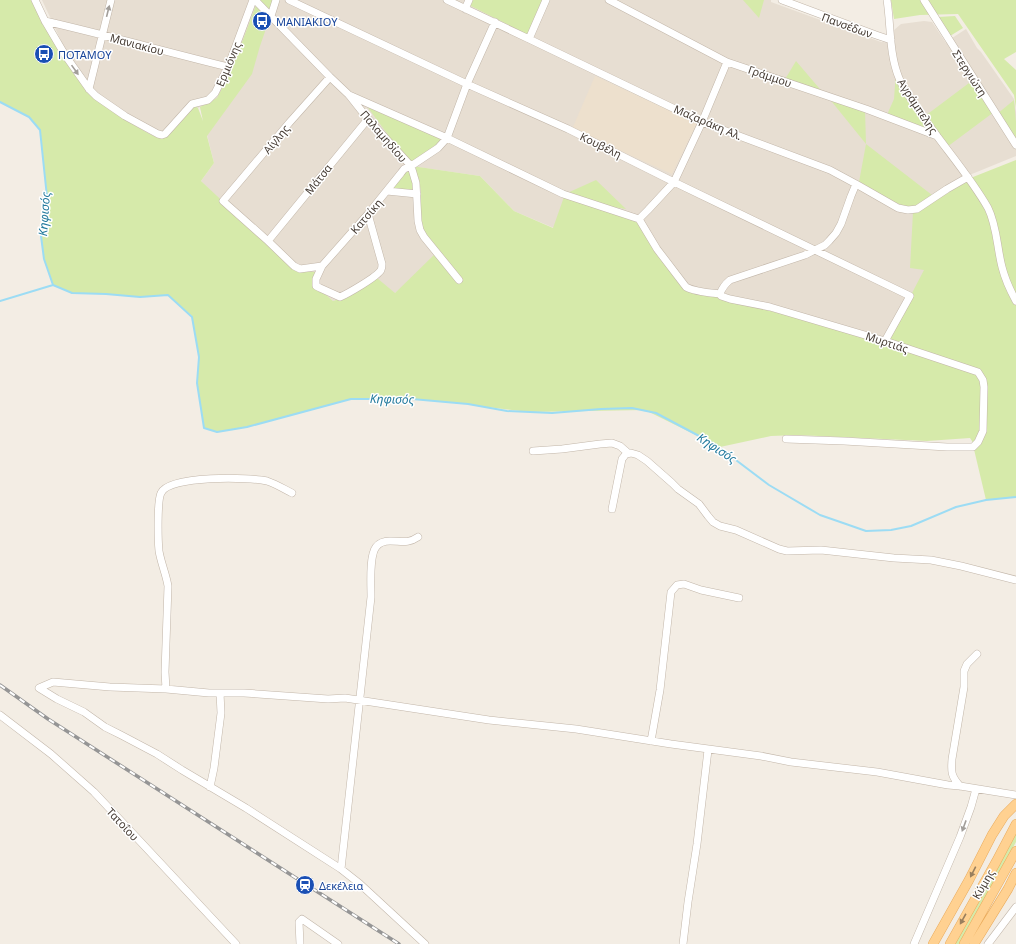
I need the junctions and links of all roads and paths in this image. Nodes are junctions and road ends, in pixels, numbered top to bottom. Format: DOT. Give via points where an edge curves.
graph roads {
  1 [pos="35,0"];
  2 [pos="111,0"];
  3 [pos="254,0"];
  4 [pos="276,0"];
  5 [pos="289,0"];
  6 [pos="447,0"];
  7 [pos="469,0"];
  8 [pos="546,0"];
  9 [pos="609,0"];
  10 [pos="782,0"];
  11 [pos="887,0"];
  12 [pos="924,0"];
  13 [pos="465,8"];
  14 [pos="271,16"];
  15 [pos="45,21"];
  16 [pos="495,22"];
  17 [pos="102,34"];
  18 [pos="529,38"];
  19 [pos="891,40"];
  20 [pos="727,62"];
  21 [pos="228,67"];
  22 [pos="330,77"];
  23 [pos="467,84"];
  24 [pos="89,90"];
  25 [pos="349,95"];
  26 [pos="368,119"];
  27 [pos="702,122"];
  28 [pos="937,136"];
  29 [pos="447,138"];
  30 [pos="1016,145"];
  31 [pos="411,166"];
  32 [pos="968,177"];
  33 [pos="674,182"];
  34 [pos="856,184"];
  35 [pos="387,191"];
  36 [pos="417,194"];
  37 [pos="368,214"];
  38 [pos="639,219"];
  39 [pos="268,241"];
  40 [pos="816,250"];
  41 [pos="322,266"];
  42 [pos="459,280"];
  43 [pos="720,294"];
  44 [pos="1016,301"];
  45 [pos="885,341"];
  46 [pos="786,439"];
  47 [pos="533,451"];
  48 [pos="628,453"];
  49 [pos="292,493"];
  50 [pos="612,509"];
  51 [pos="418,537"];
  52 [pos="1016,580"];
  53 [pos="739,598"];
  54 [pos="977,654"];
  55 [pos="166,689"];
  56 [pos="220,693"];
  57 [pos="359,701"];
  58 [pos="0,715"];
  59 [pos="651,741"];
  60 [pos="708,750"];
  61 [pos="960,786"];
  62 [pos="210,787"];
  63 [pos="976,789"];
  64 [pos="1016,795"];
  65 [pos="1016,804"];
  66 [pos="1016,824"];
  67 [pos="1016,851"];
  68 [pos="341,869"];
  69 [pos="1016,873"];
  70 [pos="1016,907"];
  71 [pos="236,944"];
  72 [pos="300,944"];
  73 [pos="338,944"];
  74 [pos="425,944"];
  75 [pos="683,944"];
  76 [pos="914,944"];
  77 [pos="933,944"];
  78 [pos="950,944"];
  79 [pos="964,944"];
  80 [pos="974,944"];
  81 [pos="988,944"];
  1 -- 15 [label="street"];
  17 -- 2 [label="street, one-way"];
  3 -- 14 [label="street, Παλαμηδίου"];
  3 -- 21 [label="street, Ερμιόνης"];
  4 -- 14 [label="street"];
  5 -- 23 [label="street, Κουβέλη"];
  6 -- 13 [label="street, Μαζαράκη Αλ."];
  7 -- 13 [label="street"];
  8 -- 18 [label="street"];
  9 -- 20 [label="street, Γράμμου"];
  10 -- 19 [label="street, Πανσέδων"];
  11 -- 19 [label="street, Αγράμπελης"];
  12 -- 30 [label="street, Στεργιώτη"];
  13 -- 16 [label="street, Μαζαράκη Αλ."];
  14 -- 22 [label="street, Παλαμηδίου"];
  15 -- 17 [label="street, Μανιακίου"];
  15 -- 24 [label="street, one-way"];
  16 -- 18 [label="street, Μαζαράκη Αλ."];
  16 -- 23 [label="street, Παλαμηδίου"];
  17 -- 21 [label="street, Μανιακίου"];
  17 -- 24 [label="street"];
  18 -- 27 [label="street, Μαζαράκη Αλ."];
  19 -- 28 [label="street, Αγράμπελης" via="896,71 902,86"];
  20 -- 27 [label="street"];
  20 -- 28 [label="street, Γράμμου"];
  21 -- 24 [label="street, Ερμιόνης" via="211,98 192,104 162,135 130,119"];
  22 -- 25 [label="street, Παλαμηδίου"];
  22 -- 39 [label="street, Αίγλης" via="223,201"];
  23 -- 29 [label="street, Παλαμηδίου"];
  23 -- 33 [label="street, Κουβέλη" via="568,129"];
  25 -- 26 [label="street, Παλαμηδίου"];
  25 -- 29 [label="street"];
  26 -- 31 [label="street, Παλαμηδίου"];
  26 -- 39 [label="street, Μάτσα"];
  27 -- 33 [label="street"];
  27 -- 34 [label="street, Μαζαράκη Αλ." via="830,170"];
  28 -- 32 [label="street, Αγράμπελης"];
  29 -- 31 [label="street, Παλαμηδίου" via="438,148"];
  29 -- 38 [label="street" via="563,194"];
  31 -- 35 [label="street, Κατσίκη" via="401,172"];
  31 -- 36 [label="street"];
  32 -- 34 [label="street, Μαζαράκη Αλ." via="912,210 898,208"];
  32 -- 44 [label="street, Αγράμπελης" via="992,218 1002,268"];
  33 -- 38 [label="street"];
  33 -- 40 [label="street, Κουβέλη"];
  34 -- 40 [label="street" via="838,229 830,241"];
  35 -- 36 [label="street"];
  35 -- 37 [label="street, Κατσίκη"];
  36 -- 42 [label="street" via="420,230"];
  37 -- 41 [label="street, Κατσίκη"];
  37 -- 41 [label="street" via="382,264 380,272 340,296 316,286 316,279"];
  38 -- 43 [label="street, Μυρτιάς" via="657,249 686,287"];
  39 -- 41 [label="street" via="297,268"];
  40 -- 43 [label="street" via="730,280"];
  40 -- 45 [label="street, Κουβέλη" via="910,296"];
  43 -- 45 [label="street, Μυρτιάς" via="730,299 770,307"];
  45 -- 46 [label="street, Μυρτιάς" via="981,375 984,387 983,431 973,447"];
  47 -- 48 [label="street" via="612,443"];
  48 -- 50 [label="street" via="620,464"];
  48 -- 52 [label="street" via="638,455 651,465 699,504 713,522 780,549 931,560"];
  49 -- 55 [label="street" via="267,481 226,478 194,480 162,491 159,503 159,551 168,586"];
  51 -- 57 [label="street" via="406,542 382,542 372,555 371,597"];
  53 -- 59 [label="street" via="684,584 677,585 671,592 660,690"];
  54 -- 61 [label="street" via="964,671 964,687 952,759 952,775"];
  55 -- 56 [label="street"];
  55 -- 62 [label="street" via="52,682 39,688 157,754"];
  56 -- 57 [label="street" via="345,698"];
  56 -- 62 [label="street" via="221,713"];
  57 -- 59 [label="street"];
  57 -- 68 [label="street"];
  58 -- 71 [label="street, Τατοΐου" via="51,754 94,792"];
  59 -- 60 [label="street"];
  60 -- 61 [label="street"];
  60 -- 75 [label="street"];
  61 -- 63 [label="street"];
  62 -- 68 [label="street"];
  63 -- 64 [label="street"];
  63 -- 76 [label="street, one-way" via="960,837"];
  65 -- 77 [label="main road, one-way" via="1004,816 992,835"];
  66 -- 78 [label="main road, Κύμης, one-way"];
  67 -- 79 [label="main road, Κύμης"];
  68 -- 74 [label="street"];
  69 -- 80 [label="main road"];
  70 -- 81 [label="street"];
  72 -- 73 [label="street" via="299,922 302,919"];
}
